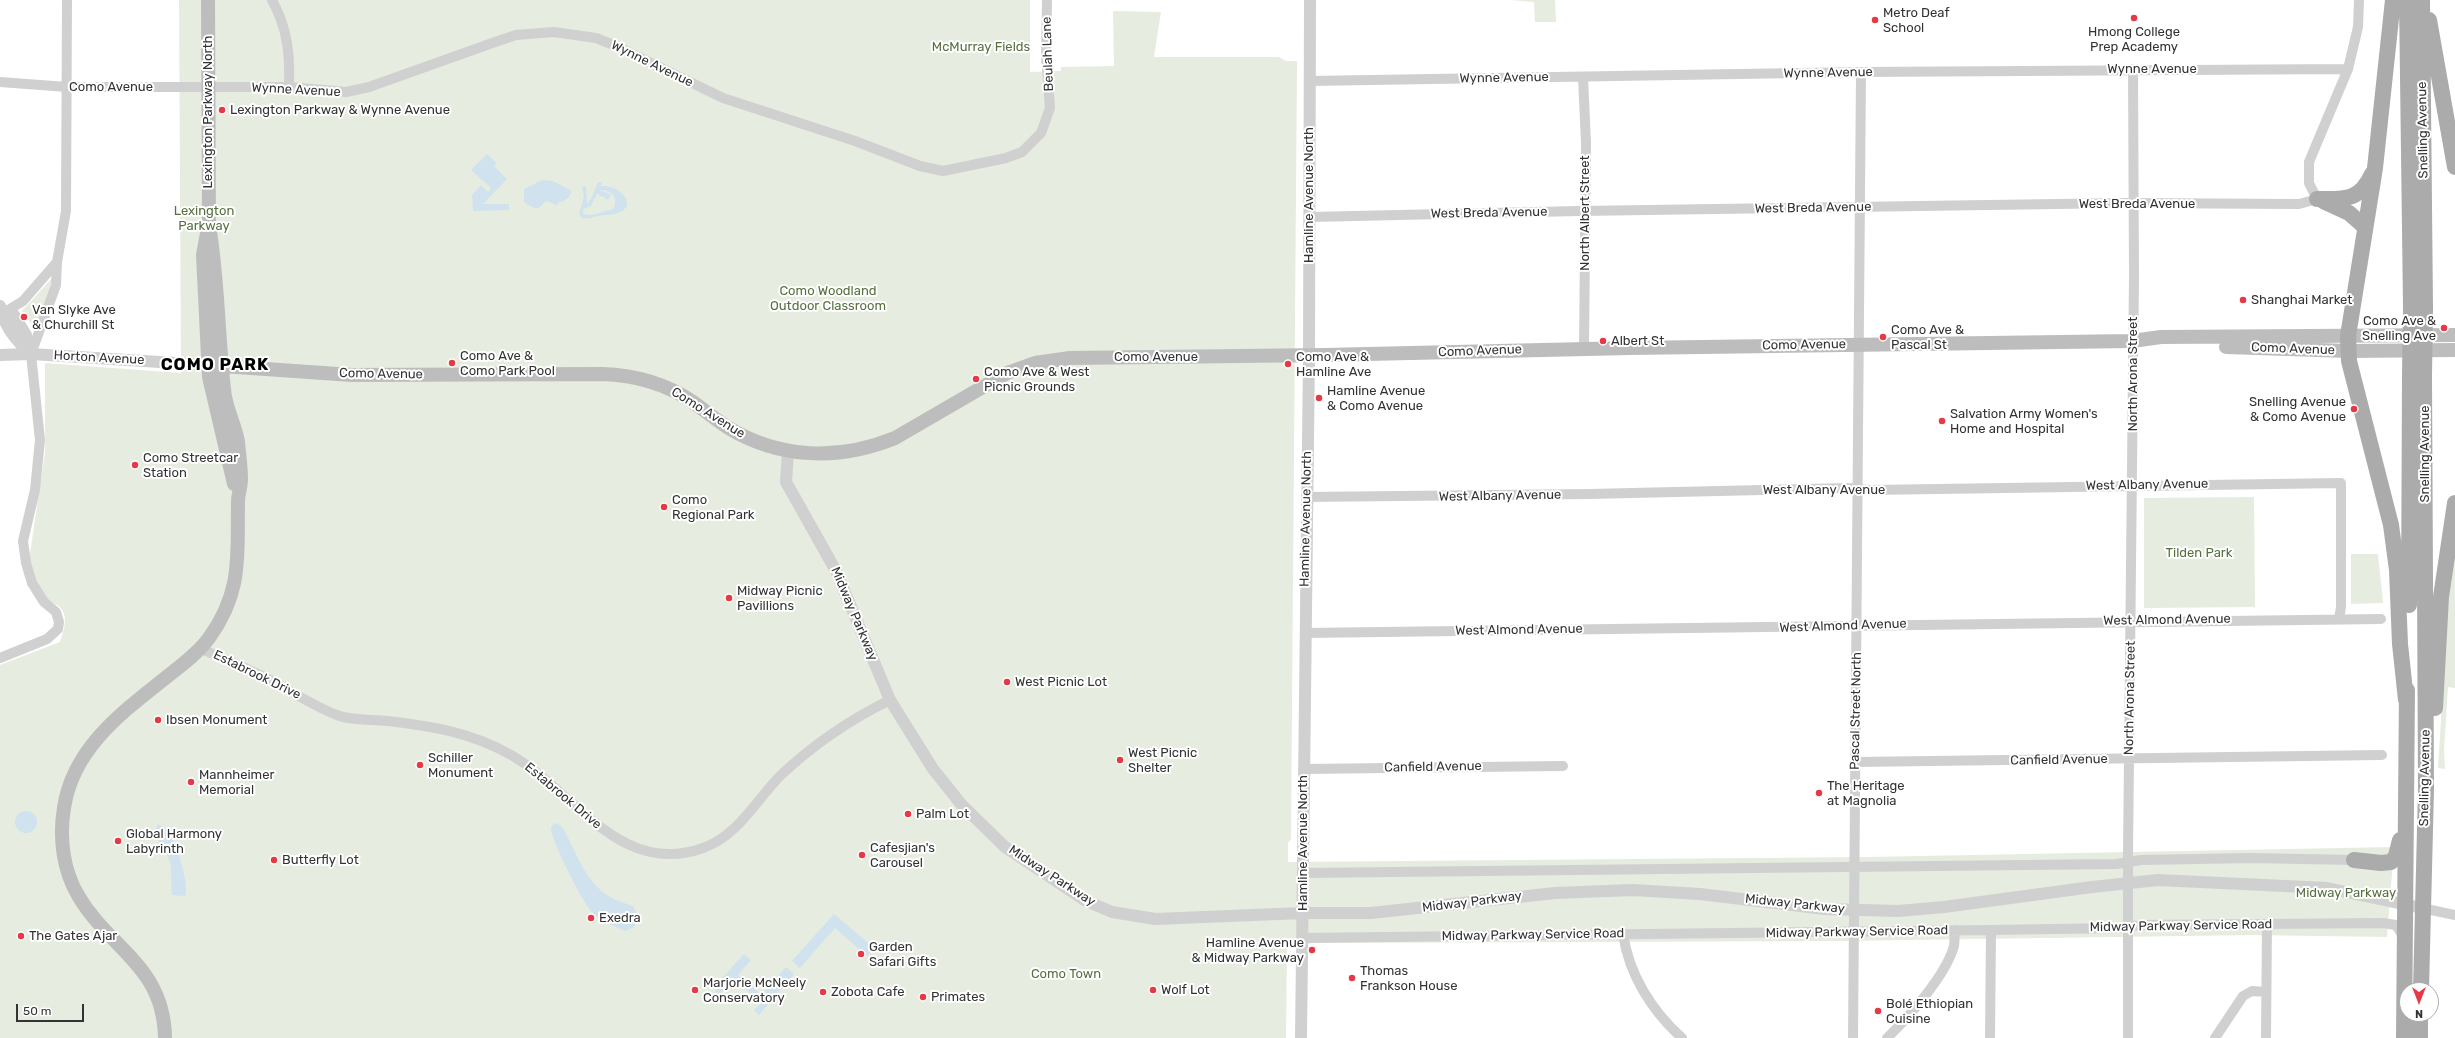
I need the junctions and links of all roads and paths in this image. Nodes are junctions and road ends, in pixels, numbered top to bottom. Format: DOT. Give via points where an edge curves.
graph roads {
  1 [pos="67,0"];
  2 [pos="208,0"];
  3 [pos="272,0"];
  4 [pos="1047,0"];
  5 [pos="1310,0"];
  6 [pos="2359,0"];
  7 [pos="2393,0"];
  8 [pos="2407,0"];
  9 [pos="2422,0"];
  10 [pos="2427,0"];
  11 [pos="2133,69"];
  12 [pos="2348,69"];
  13 [pos="1861,72"];
  14 [pos="1583,77"];
  15 [pos="1309,81"];
  16 [pos="0,82"];
  17 [pos="67,87"];
  18 [pos="215,87"];
  19 [pos="288,87"];
  20 [pos="1050,108"];
  21 [pos="2455,167"];
  22 [pos="2375,168"];
  23 [pos="2317,199"];
  24 [pos="2134,204"];
  25 [pos="1860,208"];
  26 [pos="1586,211"];
  27 [pos="1309,217"];
  28 [pos="2365,227"];
  29 [pos="57,262"];
  30 [pos="2418,306"];
  31 [pos="2,311"];
  32 [pos="2455,335"];
  33 [pos="2132,341"];
  34 [pos="2349,344"];
  35 [pos="1859,345"];
  36 [pos="1584,349"];
  37 [pos="2455,350"];
  38 [pos="31,354"];
  39 [pos="0,355"];
  40 [pos="1309,356"];
  41 [pos="215,365"];
  42 [pos="2417,376"];
  43 [pos="788,452"];
  44 [pos="2133,486"];
  45 [pos="1858,489"];
  46 [pos="1306,497"];
  47 [pos="2455,502"];
  48 [pos="2338,619"];
  49 [pos="2381,619"];
  50 [pos="2132,620"];
  51 [pos="1857,625"];
  52 [pos="1305,634"];
  53 [pos="200,648"];
  54 [pos="0,658"];
  55 [pos="890,700"];
  56 [pos="2406,700"];
  57 [pos="2382,755"];
  58 [pos="2129,759"];
  59 [pos="1855,762"];
  60 [pos="1563,766"];
  61 [pos="1303,769"];
  62 [pos="2405,823"];
  63 [pos="2424,829"];
  64 [pos="2354,860"];
  65 [pos="2128,862"];
  66 [pos="1854,867"];
  67 [pos="1302,873"];
  68 [pos="2128,883"];
  69 [pos="2413,906"];
  70 [pos="1854,910"];
  71 [pos="1303,913"];
  72 [pos="2455,915"];
  73 [pos="2267,924"];
  74 [pos="2129,927"];
  75 [pos="1955,930"];
  76 [pos="1991,930"];
  77 [pos="1854,932"];
  78 [pos="1623,934"];
  79 [pos="1302,938"];
  80 [pos="2404,939"];
  81 [pos="2420,982"];
  82 [pos="2266,992"];
  83 [pos="2420,1022"];
  84 [pos="165,1038"];
  85 [pos="1301,1038"];
  86 [pos="1682,1038"];
  87 [pos="1853,1038"];
  88 [pos="1887,1038"];
  89 [pos="1990,1038"];
  90 [pos="2128,1038"];
  91 [pos="2215,1038"];
  92 [pos="2266,1038"];
  93 [pos="2404,1038"];
  94 [pos="2420,1038"];
  1 -- 17 [label="street"];
  2 -- 18 [label="main road, Lexington Parkway North"];
  3 -- 19 [label="street" via="286,30 289,48"];
  4 -- 20 [label="street, Beulah Lane" via="1046,56"];
  5 -- 15 [label="street, Hamline Avenue North"];
  6 -- 12 [label="street" via="2358,27"];
  7 -- 22 [label="main road"];
  8 -- 30 [label="main road, Snelling Avenue"];
  9 -- 30 [label="main road, Snelling Avenue"];
  10 -- 21 [label="main road"];
  11 -- 12 [label="street, Wynne Avenue"];
  11 -- 13 [label="street, Wynne Avenue"];
  11 -- 24 [label="street, North Arona Street"];
  12 -- 23 [label="street" via="2308,162 2308,184"];
  13 -- 14 [label="street, Wynne Avenue"];
  13 -- 25 [label="street, Pascal Street North"];
  14 -- 15 [label="street, Wynne Avenue"];
  14 -- 26 [label="street, North Albert Street"];
  15 -- 27 [label="street, Hamline Avenue North"];
  16 -- 17 [label="street, Como Avenue"];
  17 -- 18 [label="street, Como Avenue"];
  17 -- 29 [label="street" via="66,211"];
  18 -- 19 [label="street, Wynne Avenue"];
  18 -- 41 [label="main road, Lexington Parkway North" via="209,225 214,254"];
  19 -- 20 [label="street, Wynne Avenue" via="346,92 369,87 457,54 516,36 554,32 616,46 723,98 855,141 920,166 943,171 992,162 1022,152 1041,132"];
  22 -- 23 [label="main road" via="2365,188 2353,197"];
  22 -- 28 [label="main road"];
  23 -- 24 [label="street, West Breda Avenue" via="2299,204"];
  23 -- 28 [label="main road" via="2348,213"];
  24 -- 25 [label="street, West Breda Avenue"];
  24 -- 33 [label="street, North Arona Street"];
  25 -- 26 [label="street, West Breda Avenue"];
  25 -- 35 [label="street, Pascal Street North"];
  26 -- 27 [label="street, West Breda Avenue"];
  26 -- 36 [label="street, North Albert Street"];
  27 -- 40 [label="street, Hamline Avenue North"];
  28 -- 34 [label="main road"];
  29 -- 31 [label="street" via="24,301"];
  29 -- 38 [label="street" via="56,285"];
  30 -- 42 [label="main road, Snelling Avenue, bridge"];
  31 -- 38 [label="street" via="14,315 26,335"];
  32 -- 34 [label="main road, Como Avenue"];
  33 -- 34 [label="main road, Como Avenue"];
  33 -- 35 [label="main road, Como Avenue"];
  33 -- 44 [label="street, North Arona Street"];
  34 -- 37 [label="main road, Como Avenue"];
  34 -- 56 [label="main road" via="2349,361 2391,525 2397,570 2400,644"];
  35 -- 36 [label="main road, Como Avenue"];
  35 -- 45 [label="street, Pascal Street North"];
  36 -- 40 [label="main road, Como Avenue"];
  38 -- 39 [label="street, Horton Avenue"];
  38 -- 41 [label="street, Horton Avenue"];
  38 -- 54 [label="street" via="40,440 35,490 25,529 24,552 32,583 44,602 56,612 58,629 40,643"];
  40 -- 43 [label="main road, Como Avenue" via="1085,357 1047,360 1007,373 895,438 880,444 833,454"];
  40 -- 46 [label="street, Hamline Avenue North"];
  41 -- 43 [label="main road, Como Avenue" via="352,375 602,374 636,377 657,383 682,395 740,434"];
  41 -- 53 [label="main road, Lexington Parkway North" via="237,440 241,480 238,500 239,557 231,600 214,631"];
  42 -- 56 [label="main road, Snelling Avenue"];
  42 -- 63 [label="main road, Snelling Avenue"];
  43 -- 55 [label="street, Midway Parkway" via="786,482 836,571"];
  44 -- 45 [label="street, West Albany Avenue"];
  44 -- 48 [label="street, West Albany Avenue" via="2341,483 2341,607"];
  44 -- 50 [label="street, North Arona Street" via="2130,554"];
  45 -- 46 [label="street, West Albany Avenue"];
  45 -- 51 [label="street, Pascal Street North"];
  46 -- 52 [label="street, Hamline Avenue North"];
  47 -- 63 [label="main road" via="2441,597 2434,734"];
  48 -- 49 [label="street, West Almond Avenue"];
  48 -- 50 [label="street, West Almond Avenue"];
  50 -- 51 [label="street, West Almond Avenue"];
  50 -- 58 [label="street, North Arona Street"];
  51 -- 52 [label="street, West Almond Avenue"];
  51 -- 59 [label="street, Pascal Street North"];
  52 -- 61 [label="street, Hamline Avenue North"];
  53 -- 55 [label="street, Estabrook Drive" via="338,716 458,732 494,745 537,774 606,832 627,845 650,853 668,855 703,848 721,840 808,751 837,730"];
  53 -- 84 [label="main road, Lexington Parkway North" via="119,715 96,739 74,773 64,808 62,847 71,882 90,912 144,971 158,1001"];
  55 -- 71 [label="street, Midway Parkway" via="933,769 961,804 1006,847 1086,900 1118,914 1155,919"];
  56 -- 62 [label="main road, Snelling Avenue"];
  57 -- 58 [label="street, Canfield Avenue"];
  58 -- 59 [label="street, Canfield Avenue"];
  58 -- 65 [label="street, North Arona Street"];
  59 -- 66 [label="street, Pascal Street North"];
  60 -- 61 [label="street, Canfield Avenue"];
  61 -- 67 [label="street, Hamline Avenue North"];
  62 -- 64 [label="main road" via="2393,860 2381,863"];
  62 -- 69 [label="main road, Snelling Avenue"];
  63 -- 69 [label="main road, Snelling Avenue"];
  64 -- 65 [label="street" via="2258,858"];
  65 -- 66 [label="street"];
  65 -- 68 [label="street, North Arona Street"];
  66 -- 67 [label="street"];
  66 -- 70 [label="street, Pascal Street North"];
  67 -- 71 [label="street, Hamline Avenue North"];
  68 -- 69 [label="street, Midway Parkway" via="2158,880 2305,886 2352,892"];
  68 -- 70 [label="street, Midway Parkway" via="1926,909"];
  68 -- 74 [label="street, North Arona Street"];
  69 -- 72 [label="street"];
  69 -- 80 [label="main road"];
  69 -- 81 [label="main road"];
  70 -- 71 [label="street, Midway Parkway" via="1800,907 1700,894 1633,890 1555,893 1393,912"];
  70 -- 77 [label="street, Pascal Street North"];
  71 -- 79 [label="street, Hamline Avenue North"];
  73 -- 74 [label="street, Midway Parkway Service Road"];
  73 -- 80 [label="street, Midway Parkway Service Road" via="2390,923 2396,925"];
  73 -- 82 [label="street"];
  74 -- 76 [label="street, Midway Parkway Service Road"];
  74 -- 90 [label="street, North Arona Street"];
  75 -- 76 [label="street, Midway Parkway Service Road"];
  75 -- 77 [label="street, Midway Parkway Service Road"];
  75 -- 88 [label="street" via="1954,946 1929,990"];
  76 -- 89 [label="street"];
  77 -- 78 [label="street, Midway Parkway Service Road"];
  77 -- 87 [label="street, Pascal Street North"];
  78 -- 79 [label="street, Midway Parkway Service Road"];
  78 -- 86 [label="street" via="1630,962 1646,995"];
  79 -- 85 [label="street, Hamline Avenue North"];
  80 -- 93 [label="main road"];
  82 -- 91 [label="street" via="2252,991 2243,996"];
  82 -- 92 [label="street"];
  83 -- 94 [label="main road"];
}
